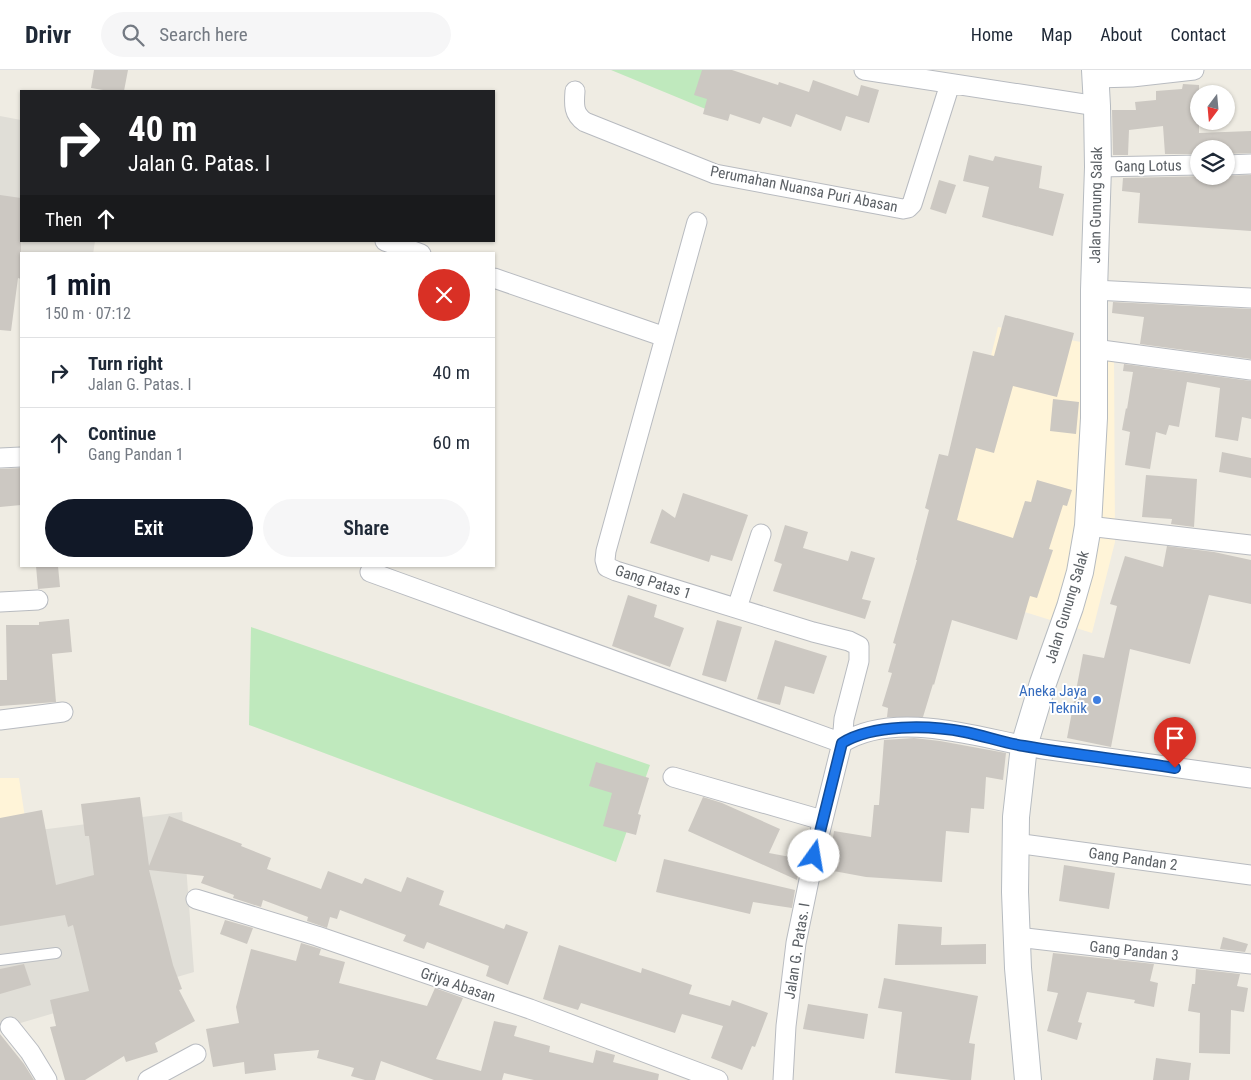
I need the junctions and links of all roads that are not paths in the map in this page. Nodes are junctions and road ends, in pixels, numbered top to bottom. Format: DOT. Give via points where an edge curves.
graph roads {
  1 [pos="864,70"];
  2 [pos="1194,70"];
  3 [pos="1095,74"];
  4 [pos="950,84"];
  5 [pos="574,91"];
  6 [pos="1097,106"];
  7 [pos="1251,164"];
  8 [pos="1190,165"];
  9 [pos="1235,165"];
  10 [pos="1098,167"];
  11 [pos="697,222"];
  12 [pos="387,242"];
  13 [pos="415,252"];
  14 [pos="495,278"];
  15 [pos="1094,290"];
  16 [pos="1251,298"];
  17 [pos="665,337"];
  18 [pos="1094,349"];
  19 [pos="1251,370"];
  20 [pos="20,457"];
  21 [pos="0,458"];
  22 [pos="1088,526"];
  23 [pos="761,534"];
  24 [pos="1251,546"];
  25 [pos="370,572"];
  26 [pos="38,600"];
  27 [pos="0,602"];
  28 [pos="737,608"];
  29 [pos="63,712"];
  30 [pos="0,720"];
  31 [pos="842,743"];
  32 [pos="1024,746"];
  33 [pos="673,777"];
  34 [pos="1251,778"];
  35 [pos="822,820"];
  36 [pos="1015,843"];
  37 [pos="1251,875"];
  38 [pos="196,899"];
  39 [pos="1017,937"];
  40 [pos="56,953"];
  41 [pos="0,960"];
  42 [pos="1251,964"];
  43 [pos="10,1027"];
  44 [pos="196,1054"];
  45 [pos="47,1080"];
  46 [pos="148,1080"];
  47 [pos="718,1080"];
  48 [pos="783,1080"];
  49 [pos="1028,1080"];
  1 -- 4 [label="street"];
  2 -- 3 [label="street" via="1132,77"];
  3 -- 6 [label="street, Jalan Gunung Salak"];
  4 -- 5 [label="street, Perumahan Nuansa Puri Abasan" via="912,204 903,209 703,170 585,122 576,114"];
  4 -- 6 [label="street"];
  6 -- 10 [label="street, Jalan Gunung Salak"];
  7 -- 9 [label="street"];
  8 -- 10 [label="street, Gang Lotus"];
  10 -- 15 [label="street, Jalan Gunung Salak"];
  11 -- 17 [label="street, Gang Patas 1"];
  12 -- 13 [label="street"];
  14 -- 17 [label="street"];
  15 -- 16 [label="street"];
  15 -- 18 [label="street, Jalan Gunung Salak"];
  17 -- 28 [label="street, Gang Patas 1" via="605,560 607,567 616,571"];
  18 -- 19 [label="street"];
  18 -- 22 [label="street, Jalan Gunung Salak"];
  20 -- 21 [label="street"];
  22 -- 24 [label="street"];
  22 -- 32 [label="street, Jalan Gunung Salak" via="1070,607"];
  23 -- 28 [label="street"];
  25 -- 31 [label="street"];
  26 -- 27 [label="street"];
  28 -- 31 [label="street, Gang Patas 1" via="859,646 859,661 844,718"];
  29 -- 30 [label="street"];
  31 -- 32 [label="street" via="864,732 911,728 963,732"];
  31 -- 35 [label="street, Jalan G. Patas. I"];
  32 -- 34 [label="street"];
  32 -- 36 [label="street, Jalan Gunung Salak"];
  33 -- 35 [label="street"];
  35 -- 48 [label="street, Jalan G. Patas. I" via="796,943"];
  36 -- 37 [label="street, Gang Pandan 2"];
  36 -- 39 [label="street, Jalan Gunung Salak"];
  38 -- 47 [label="street, Griya Abasan" via="318,936 520,1006"];
  39 -- 42 [label="street, Gang Pandan 3"];
  39 -- 49 [label="street, Jalan Gunung Salak"];
  40 -- 41 [label="lane"];
  43 -- 45 [label="street"];
  44 -- 46 [label="street"];
}
